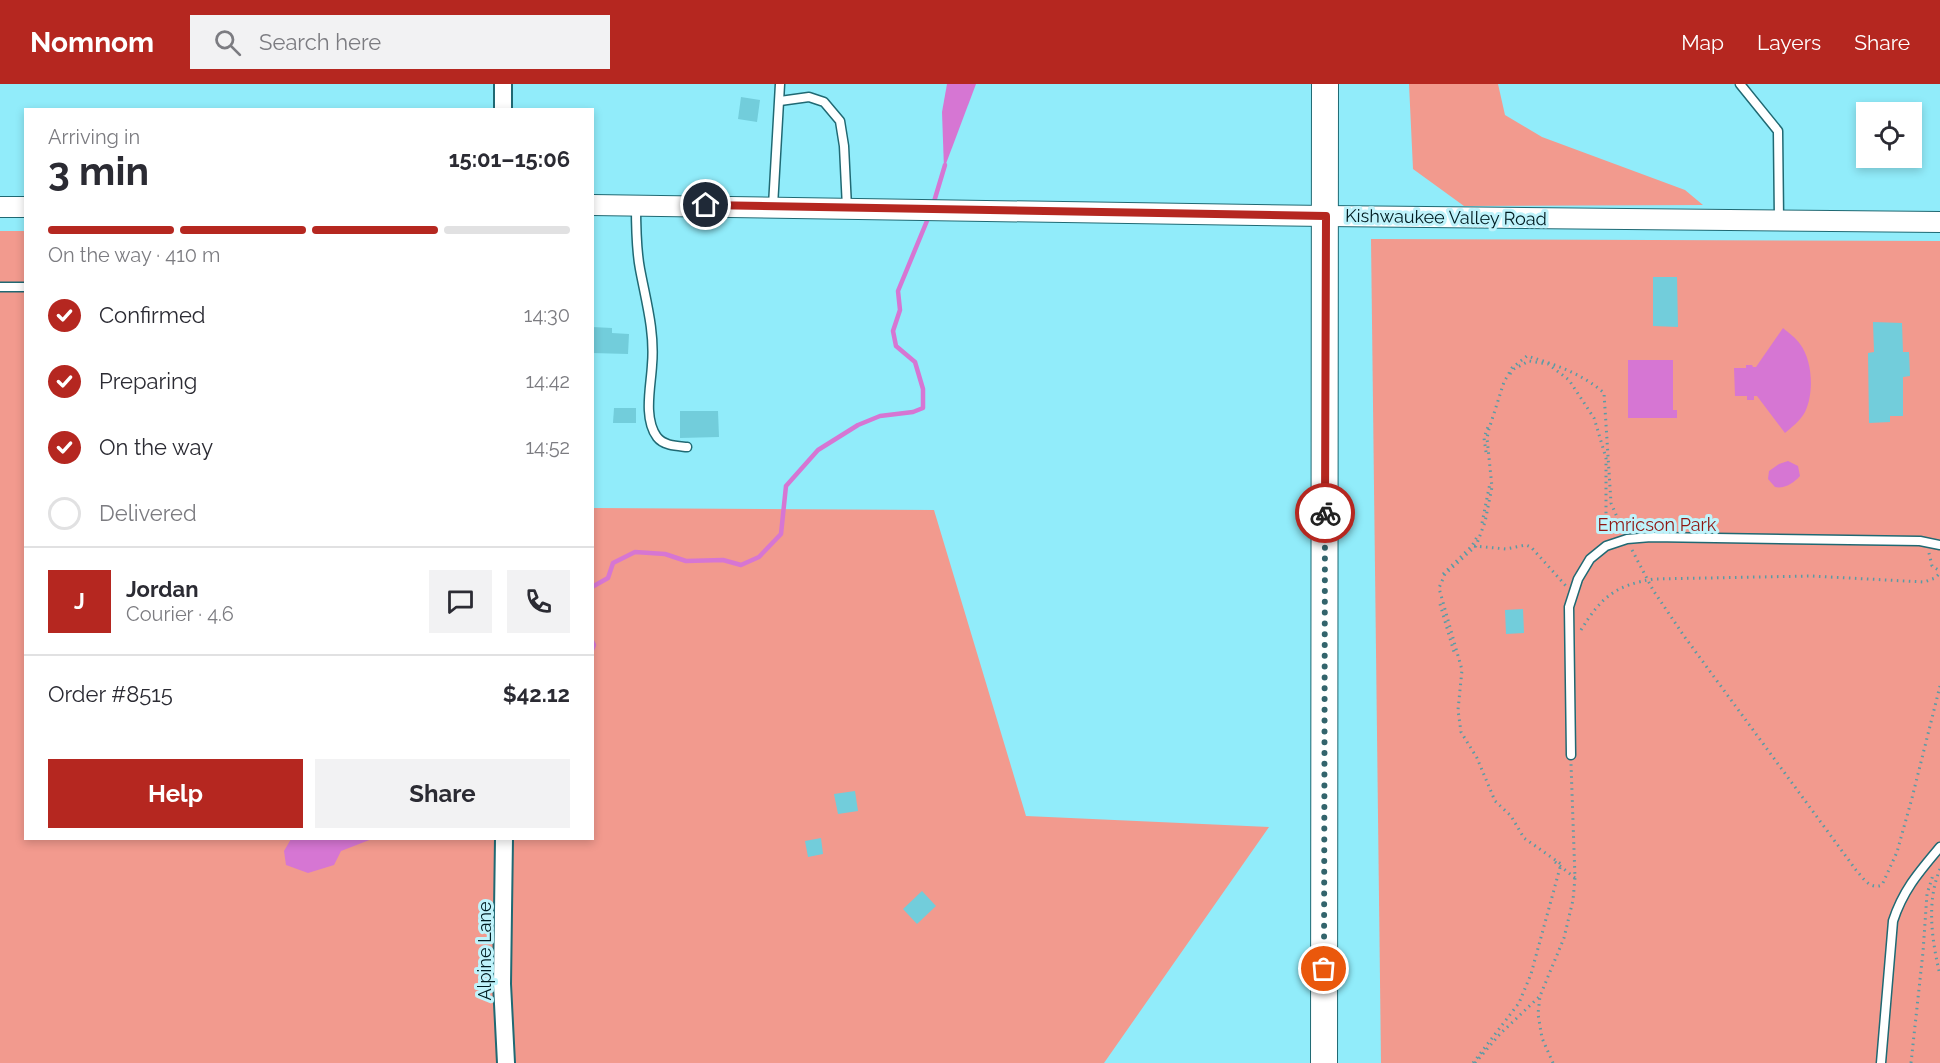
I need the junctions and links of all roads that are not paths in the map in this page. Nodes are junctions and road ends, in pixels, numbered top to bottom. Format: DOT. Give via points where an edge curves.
graph roads {
  1 [pos="503,84"];
  2 [pos="780,84"];
  3 [pos="1325,84"];
  4 [pos="1740,84"];
  5 [pos="780,100"];
  6 [pos="503,108"];
  7 [pos="594,205"];
  8 [pos="636,205"];
  9 [pos="0,207"];
  10 [pos="24,207"];
  11 [pos="773,207"];
  12 [pos="846,208"];
  13 [pos="1326,216"];
  14 [pos="1779,220"];
  15 [pos="1940,222"];
  16 [pos="0,287"];
  17 [pos="24,287"];
  18 [pos="687,447"];
  19 [pos="1940,545"];
  20 [pos="1571,756"];
  21 [pos="504,840"];
  22 [pos="1940,847"];
  23 [pos="506,1063"];
  24 [pos="1324,1063"];
  25 [pos="1881,1063"];
  1 -- 6 [label="street"];
  2 -- 5 [label="lane"];
  3 -- 13 [label="main road"];
  4 -- 14 [label="lane" via="1778,131"];
  5 -- 11 [label="lane"];
  5 -- 12 [label="lane" via="809,97 824,102 840,121"];
  7 -- 8 [label="street, Kishwaukee Valley Road"];
  8 -- 11 [label="street, Kishwaukee Valley Road"];
  8 -- 18 [label="lane" via="638,248 652,342 652,426 658,438 670,446"];
  9 -- 10 [label="street"];
  11 -- 12 [label="street, Kishwaukee Valley Road"];
  12 -- 13 [label="street, Kishwaukee Valley Road"];
  13 -- 14 [label="street, Kishwaukee Valley Road"];
  13 -- 24 [label="main road"];
  14 -- 15 [label="street, Kishwaukee Valley Road"];
  16 -- 17 [label="lane"];
  19 -- 20 [label="lane" via="1651,537 1606,546 1590,559 1578,579 1569,608"];
  21 -- 23 [label="street, Alpine Lane" via="502,984"];
  22 -- 25 [label="lane" via="1909,884 1893,921"];
}
